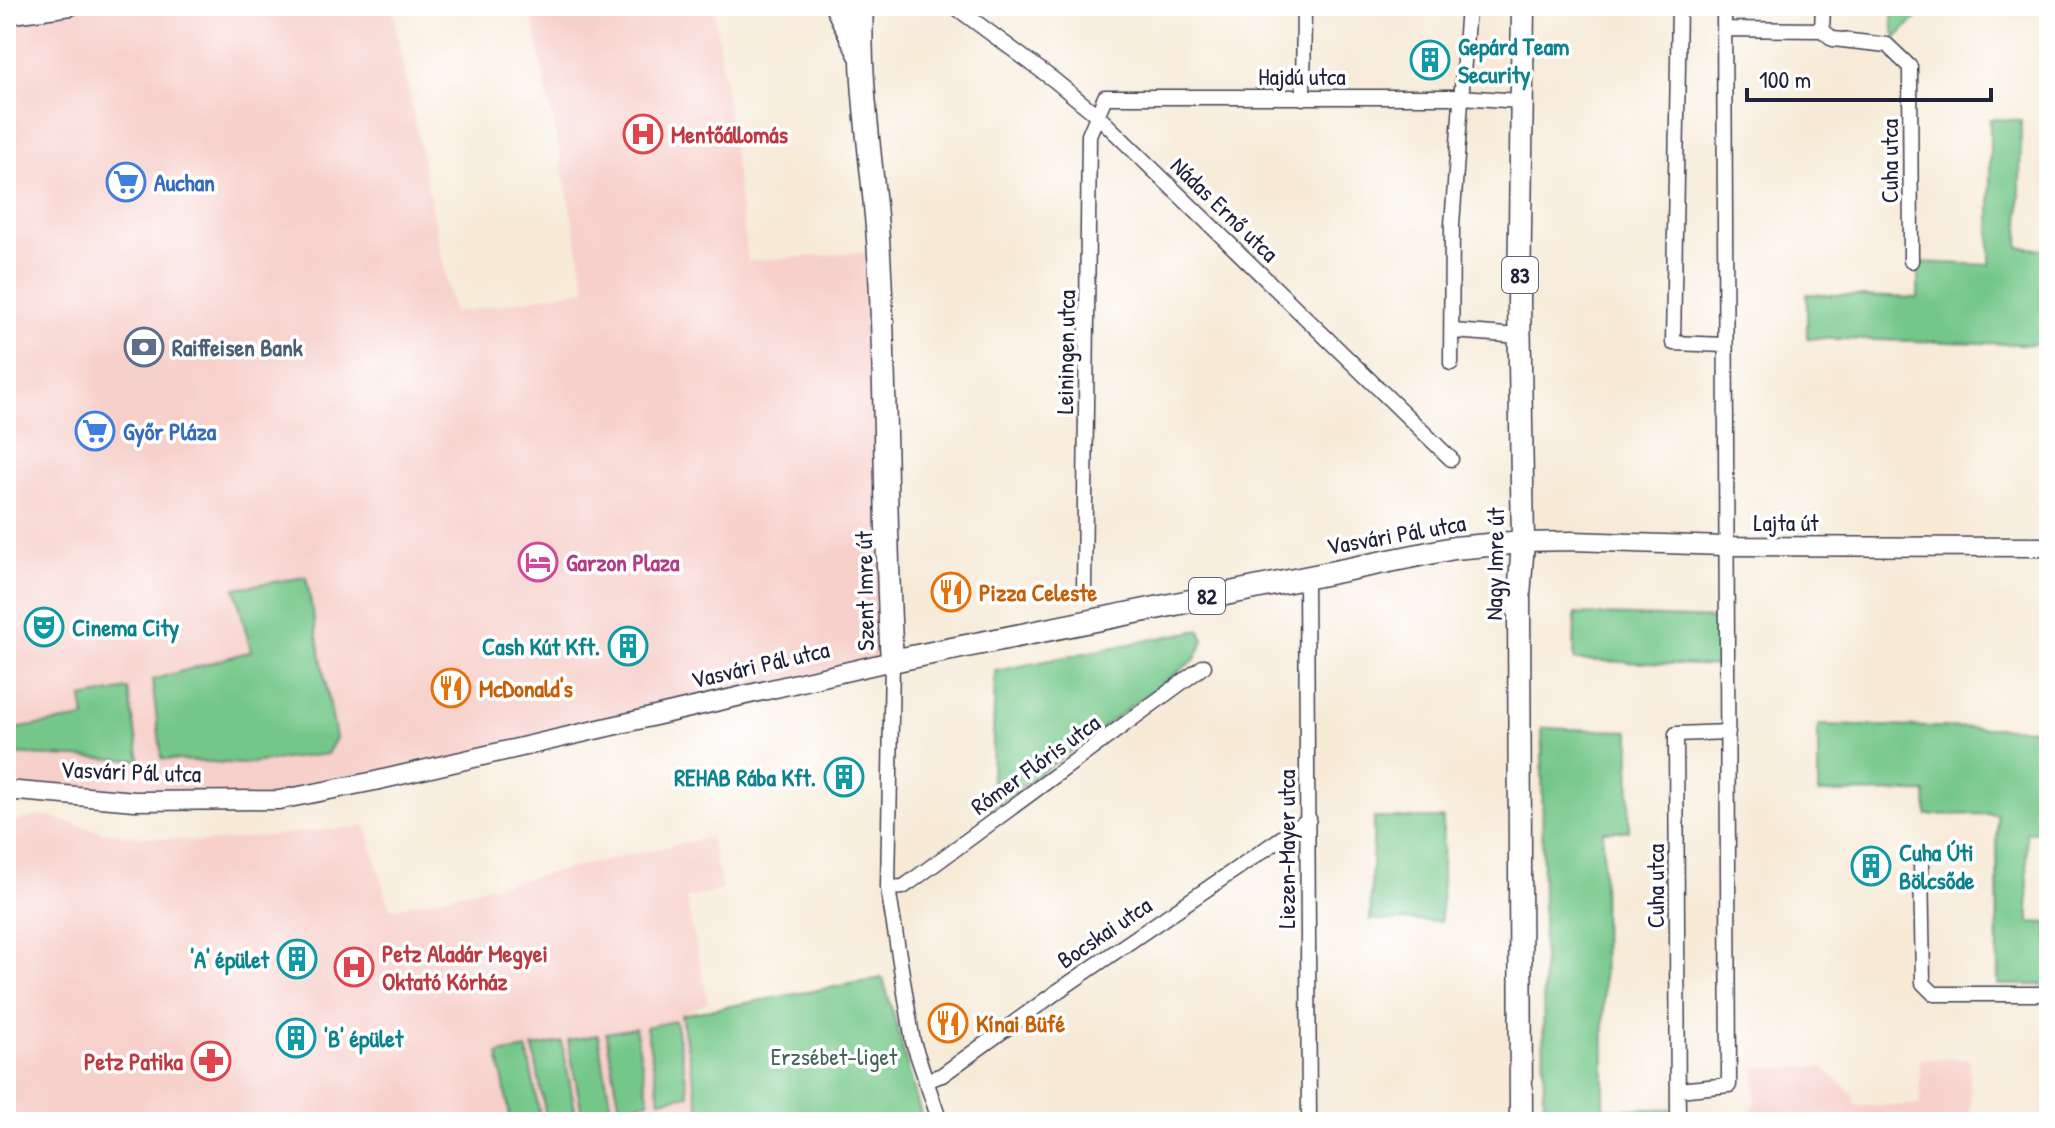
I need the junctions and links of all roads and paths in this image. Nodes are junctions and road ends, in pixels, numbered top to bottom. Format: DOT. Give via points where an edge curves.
graph roads {
  1 [pos="71,6"];
  2 [pos="836,6"];
  3 [pos="862,6"];
  4 [pos="954,6"];
  5 [pos="1304,6"];
  6 [pos="1468,6"];
  7 [pos="1523,6"];
  8 [pos="1679,6"];
  9 [pos="1724,6"];
  10 [pos="1823,6"];
  11 [pos="6,15"];
  12 [pos="1724,29"];
  13 [pos="1822,30"];
  14 [pos="860,54"];
  15 [pos="1461,97"];
  16 [pos="1303,98"];
  17 [pos="1520,101"];
  18 [pos="1098,116"];
  19 [pos="1911,261"];
  20 [pos="1453,331"];
  21 [pos="1520,336"];
  22 [pos="1725,345"];
  23 [pos="1451,363"];
  24 [pos="1451,459"];
  25 [pos="1523,542"];
  26 [pos="1725,546"];
  27 [pos="2049,547"];
  28 [pos="1306,576"];
  29 [pos="1084,590"];
  30 [pos="892,661"];
  31 [pos="1204,666"];
  32 [pos="1728,732"];
  33 [pos="6,790"];
  34 [pos="1309,819"];
  35 [pos="1921,862"];
  36 [pos="888,888"];
  37 [pos="2049,994"];
  38 [pos="925,1081"];
  39 [pos="1678,1090"];
  40 [pos="940,1122"];
  41 [pos="1309,1122"];
  42 [pos="1521,1122"];
  43 [pos="1678,1122"];
  1 -- 11 [label="street"];
  2 -- 14 [label="main road, Szent Imre út"];
  3 -- 14 [label="main road, Szent Imre út"];
  4 -- 18 [label="street, Nádas Ernő utca"];
  5 -- 16 [label="street"];
  6 -- 15 [label="street"];
  7 -- 17 [label="main road, Nagy Imre út / 83"];
  8 -- 22 [label="street" via="1673,343"];
  9 -- 12 [label="street"];
  10 -- 13 [label="street"];
  12 -- 13 [label="street, Cuha utca"];
  12 -- 22 [label="street"];
  13 -- 19 [label="street, Cuha utca" via="1833,39 1887,45 1910,67"];
  14 -- 30 [label="main road, Szent Imre út" via="879,251"];
  15 -- 16 [label="street, Hajdú utca"];
  15 -- 17 [label="street, Hajdú utca"];
  15 -- 20 [label="street" via="1452,225"];
  16 -- 18 [label="street, Hajdú utca" via="1105,97"];
  17 -- 21 [label="main road, Nagy Imre út / 83"];
  18 -- 24 [label="street, Nádas Ernő utca"];
  18 -- 29 [label="street, Leiningen utca" via="1089,135"];
  20 -- 21 [label="street"];
  20 -- 23 [label="street"];
  21 -- 25 [label="main road, Nagy Imre út / 83"];
  22 -- 26 [label="street"];
  25 -- 26 [label="street, Lajta út"];
  25 -- 28 [label="main road, Vasvári Pál utca / 82" via="1454,548"];
  25 -- 42 [label="main road, Nagy Imre út"];
  26 -- 27 [label="street, Lajta út"];
  26 -- 32 [label="street"];
  28 -- 30 [label="main road, Vasvári Pál utca / 82"];
  28 -- 34 [label="street, Liezen-Mayer utca"];
  30 -- 33 [label="street, Vasvári Pál utca" via="279,800 135,801"];
  30 -- 36 [label="street, Szent Imre út"];
  31 -- 36 [label="street, Rómer Flóris utca" via="909,883"];
  32 -- 39 [label="street" via="1729,1085"];
  32 -- 39 [label="street, Cuha utca" via="1676,734"];
  34 -- 38 [label="street, Bocskai utca" via="942,1075"];
  34 -- 41 [label="street, Liezen-Mayer utca"];
  35 -- 37 [label="street" via="1923,983 1934,994"];
  36 -- 38 [label="street, Szent Imre út" via="913,1042"];
  38 -- 40 [label="street, Szent Imre út"];
  39 -- 43 [label="street, Cuha utca"];
}
